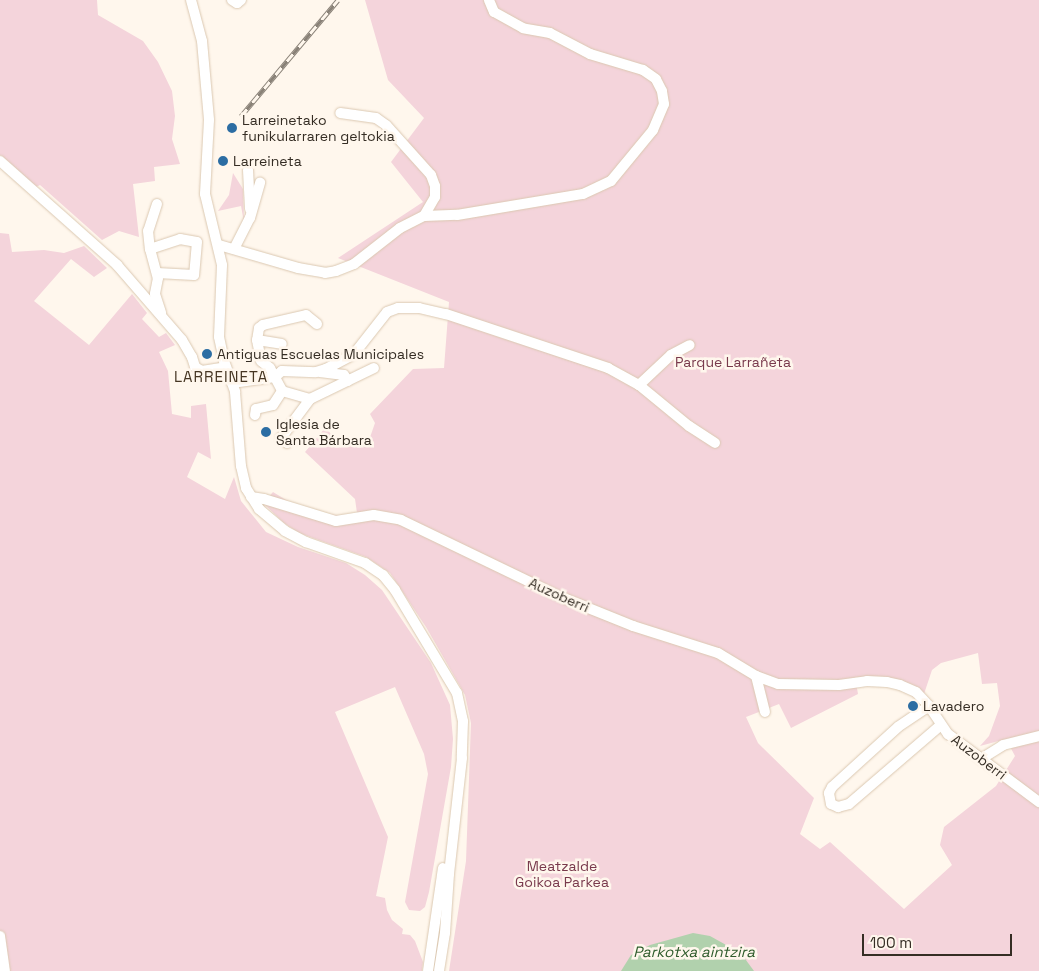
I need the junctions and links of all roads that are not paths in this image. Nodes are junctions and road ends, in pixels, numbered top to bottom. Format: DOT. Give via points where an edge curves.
graph roads {
  1 [pos="191,0"];
  2 [pos="232,0"];
  3 [pos="241,0"];
  4 [pos="489,0"];
  5 [pos="340,113"];
  6 [pos="0,161"];
  7 [pos="248,170"];
  8 [pos="260,182"];
  9 [pos="157,204"];
  10 [pos="424,216"];
  11 [pos="250,218"];
  12 [pos="219,245"];
  13 [pos="150,249"];
  14 [pos="234,249"];
  15 [pos="158,273"];
  16 [pos="160,316"];
  17 [pos="318,324"];
  18 [pos="257,340"];
  19 [pos="282,344"];
  20 [pos="690,345"];
  21 [pos="226,367"];
  22 [pos="374,368"];
  23 [pos="316,372"];
  24 [pos="274,377"];
  25 [pos="348,381"];
  26 [pos="232,382"];
  27 [pos="639,385"];
  28 [pos="282,391"];
  29 [pos="310,399"];
  30 [pos="255,415"];
  31 [pos="715,442"];
  32 [pos="287,443"];
  33 [pos="251,497"];
  34 [pos="756,676"];
  35 [pos="929,706"];
  36 [pos="765,712"];
  37 [pos="941,725"];
  38 [pos="1039,736"];
  39 [pos="981,758"];
  40 [pos="459,789"];
  41 [pos="1039,802"];
  42 [pos="0,936"];
  43 [pos="5,971"];
  44 [pos="428,971"];
  45 [pos="439,971"];
  1 -- 12 [label="street" via="202,41 209,120 206,194"];
  2 -- 3 [label="street" via="237,3"];
  4 -- 10 [label="street" via="494,12 523,28 550,33 590,54 643,70 656,79 664,104 654,130 611,180 583,194 457,216"];
  5 -- 10 [label="street" via="376,118 431,175 435,197"];
  6 -- 16 [label="street" via="117,265"];
  7 -- 11 [label="street"];
  8 -- 11 [label="street"];
  9 -- 13 [label="street" via="150,222"];
  10 -- 14 [label="street" via="400,228 354,264 325,273"];
  11 -- 14 [label="street"];
  12 -- 14 [label="street"];
  12 -- 21 [label="street" via="222,265 218,327"];
  13 -- 15 [label="street"];
  13 -- 15 [label="street" via="180,239 197,242 194,275"];
  15 -- 16 [label="street" via="155,294 162,311"];
  16 -- 21 [label="street" via="182,340 196,368 202,371"];
  17 -- 18 [label="street" via="306,315 294,314 263,325 257,332"];
  18 -- 19 [label="street"];
  18 -- 24 [label="street" via="261,361"];
  20 -- 27 [label="street" via="671,355"];
  21 -- 26 [label="street"];
  22 -- 25 [label="street"];
  23 -- 24 [label="street" via="282,371"];
  23 -- 25 [label="street" via="344,375"];
  23 -- 27 [label="street" via="354,354 387,312 410,307 446,314 591,361"];
  24 -- 26 [label="street"];
  24 -- 28 [label="street"];
  25 -- 29 [label="street"];
  26 -- 33 [label="street" via="237,402 241,466"];
  27 -- 31 [label="street" via="689,426"];
  28 -- 29 [label="street"];
  28 -- 30 [label="street" via="273,405 256,409"];
  29 -- 32 [label="street" via="281,438"];
  33 -- 34 [label="street, Auzoberri" via="336,521 368,516 401,520 561,597 634,626 718,653"];
  33 -- 40 [label="street" via="266,517 285,531 365,564 383,575 396,590 457,693 463,721"];
  34 -- 35 [label="street, Auzoberri" via="778,684 800,686 887,682 916,692"];
  34 -- 36 [label="street"];
  35 -- 37 [label="street, Auzoberri"];
  35 -- 37 [label="street" via="898,727 832,787 829,793 831,804 838,807 849,804"];
  37 -- 39 [label="street, Auzoberri"];
  38 -- 39 [label="street" via="1003,745"];
  39 -- 41 [label="street, Auzoberri"];
  40 -- 44 [label="street"];
  40 -- 45 [label="street"];
  42 -- 43 [label="street"];
}
